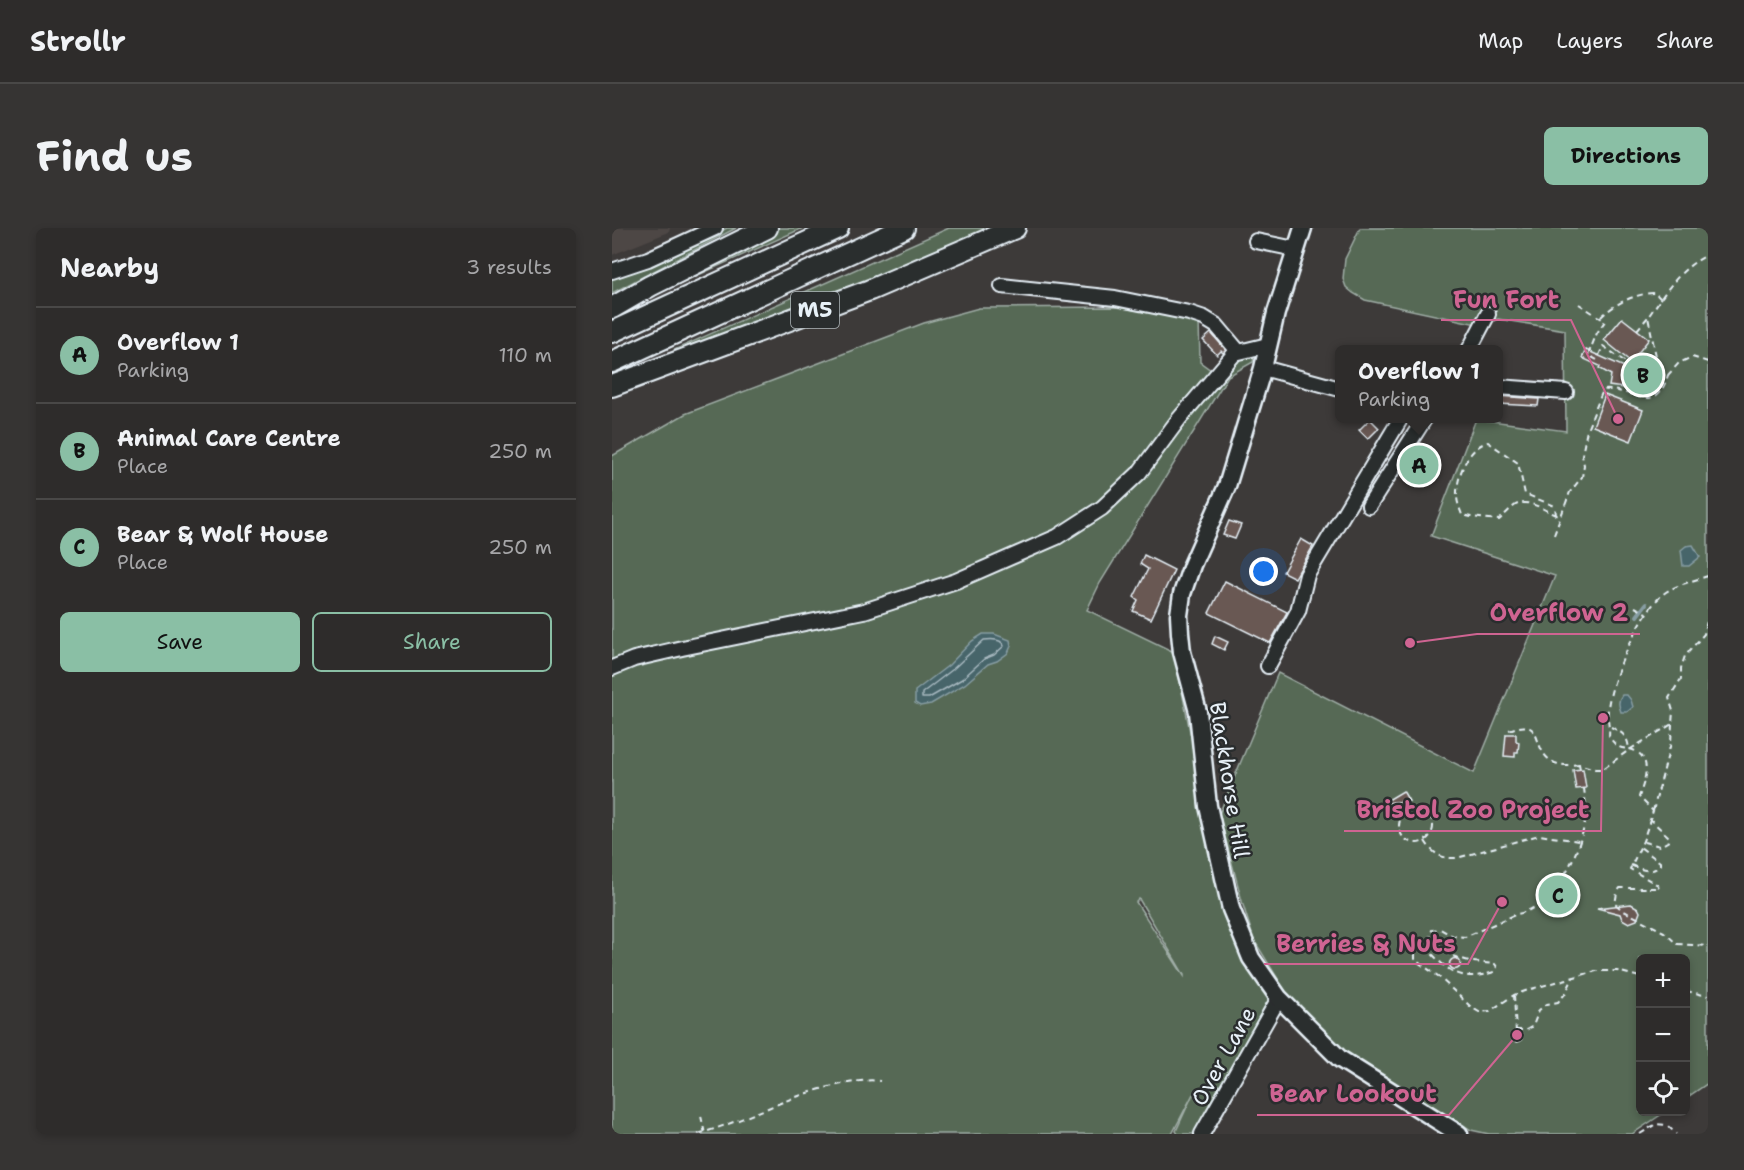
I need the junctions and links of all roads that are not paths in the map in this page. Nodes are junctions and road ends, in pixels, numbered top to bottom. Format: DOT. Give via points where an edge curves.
graph roads {
  1 [pos="715,228"];
  2 [pos="767,228"];
  3 [pos="838,228"];
  4 [pos="904,228"];
  5 [pos="1015,228"];
  6 [pos="1303,228"];
  7 [pos="1256,241"];
  8 [pos="1295,249"];
  9 [pos="612,271"];
  10 [pos="1002,286"];
  11 [pos="612,308"];
  12 [pos="1488,314"];
  13 [pos="612,332"];
  14 [pos="1268,345"];
  15 [pos="1472,345"];
  16 [pos="1238,351"];
  17 [pos="612,362"];
  18 [pos="1263,368"];
  19 [pos="612,386"];
  20 [pos="1503,387"];
  21 [pos="1335,388"];
  22 [pos="1566,392"];
  23 [pos="1398,423"];
  24 [pos="1422,423"];
  25 [pos="1369,506"];
  26 [pos="1268,666"];
  27 [pos="612,668"];
  28 [pos="1279,998"];
  29 [pos="1202,1134"];
  30 [pos="1459,1134"];
  1 -- 9 [label="street"];
  2 -- 11 [label="highway"];
  3 -- 13 [label="highway"];
  4 -- 17 [label="highway, M5"];
  5 -- 19 [label="highway, M5" via="870,290"];
  6 -- 8 [label="main road, Blackhorse Hill"];
  7 -- 8 [label="street"];
  8 -- 14 [label="main road, Blackhorse Hill"];
  10 -- 16 [label="street" via="1115,298 1204,318 1217,326"];
  12 -- 15 [label="street"];
  14 -- 16 [label="street"];
  14 -- 18 [label="main road, Blackhorse Hill"];
  16 -- 27 [label="street" via="1139,473 1102,508 1057,537 956,581 864,611 634,659"];
  18 -- 21 [label="street"];
  18 -- 28 [label="main road, Blackhorse Hill" via="1227,486 1182,594 1179,615 1182,652 1198,712 1208,806 1231,909 1251,958"];
  20 -- 22 [label="street"];
  23 -- 26 [label="street" via="1307,575 1298,611"];
  24 -- 25 [label="street"];
  28 -- 29 [label="street, Over Lane"];
  28 -- 30 [label="main road, Blackhorse Hill" via="1340,1059"];
}
